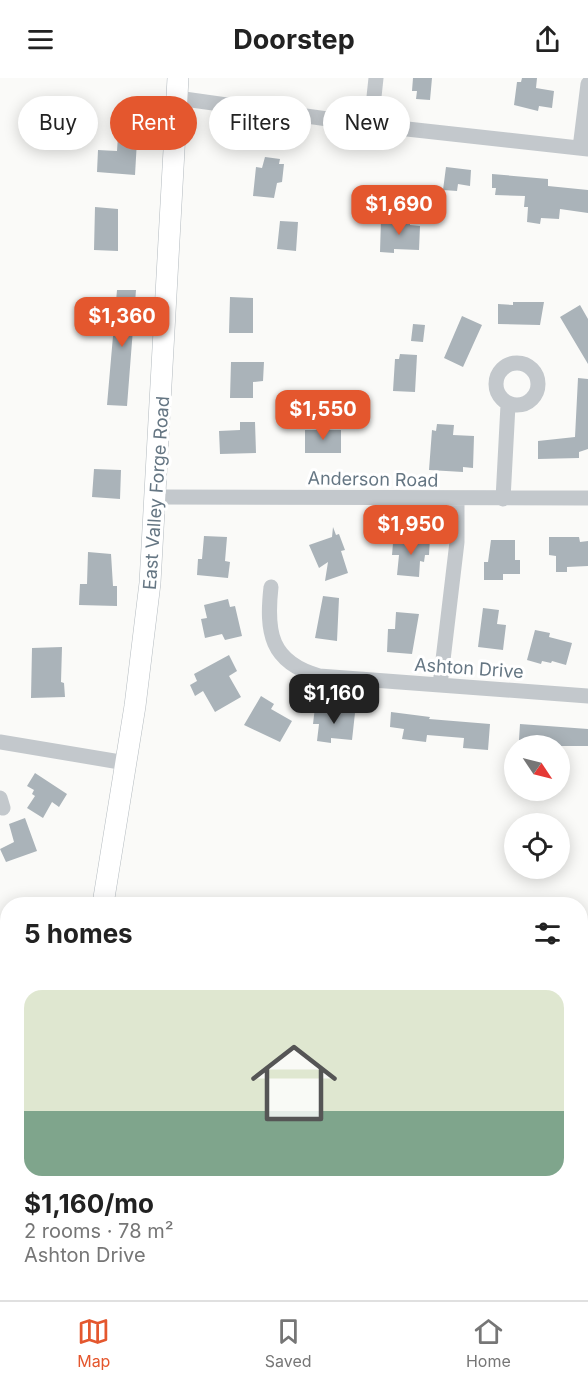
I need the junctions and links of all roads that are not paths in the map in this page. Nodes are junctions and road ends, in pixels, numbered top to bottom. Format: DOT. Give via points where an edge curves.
graph roads {
  1 [pos="376,78"];
  2 [pos="588,84"];
  3 [pos="177,88"];
  4 [pos="374,96"];
  5 [pos="323,116"];
  6 [pos="410,129"];
  7 [pos="584,149"];
  8 [pos="508,405"];
  9 [pos="157,497"];
  10 [pos="588,498"];
  11 [pos="457,499"];
  12 [pos="503,499"];
  13 [pos="271,587"];
  14 [pos="440,685"];
  15 [pos="588,696"];
  16 [pos="0,742"];
  17 [pos="126,763"];
  18 [pos="104,897"];
  1 -- 4 [label="street"];
  2 -- 7 [label="street"];
  3 -- 5 [label="street"];
  3 -- 9 [label="main road, East Valley Forge Road"];
  6 -- 7 [label="street"];
  8 -- 12 [label="street"];
  9 -- 11 [label="street, Anderson Road"];
  9 -- 17 [label="main road, East Valley Forge Road" via="144,642"];
  10 -- 12 [label="street, Anderson Road"];
  11 -- 12 [label="street, Anderson Road"];
  11 -- 14 [label="street" via="457,542"];
  13 -- 14 [label="street, Ashton Drive" via="268,613 275,646 301,671 319,676"];
  14 -- 15 [label="street, Ashton Drive"];
  16 -- 17 [label="street"];
  17 -- 18 [label="main road, East Valley Forge Road"];
}
